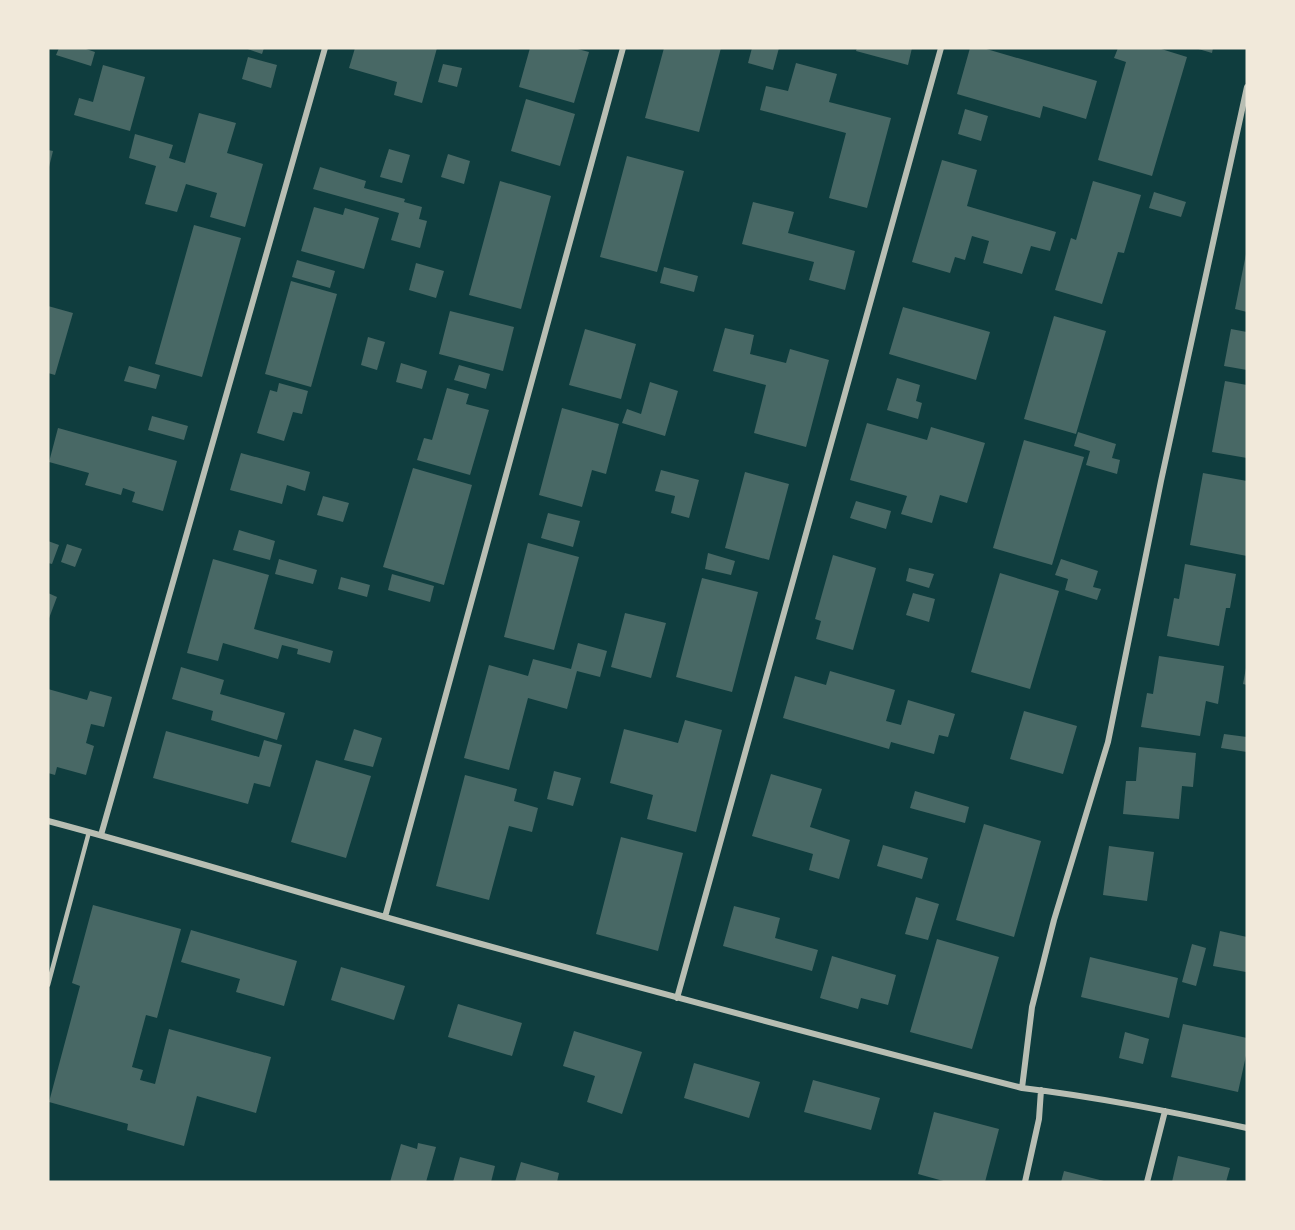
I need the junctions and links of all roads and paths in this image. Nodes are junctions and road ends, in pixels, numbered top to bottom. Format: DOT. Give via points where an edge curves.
graph roads {
  1 [pos="326,48"];
  2 [pos="623,48"];
  3 [pos="941,48"];
  4 [pos="1247,87"];
  5 [pos="48,821"];
  6 [pos="89,832"];
  7 [pos="101,835"];
  8 [pos="385,917"];
  9 [pos="48,985"];
  10 [pos="677,998"];
  11 [pos="1022,1088"];
  12 [pos="1041,1090"];
  13 [pos="1165,1111"];
  14 [pos="1247,1128"];
  15 [pos="1025,1182"];
  16 [pos="1147,1182"];
  1 -- 7 [label="street"];
  2 -- 8 [label="street"];
  3 -- 10 [label="street"];
  4 -- 11 [label="street" via="1108,742 1032,1007"];
  5 -- 6 [label="street"];
  6 -- 7 [label="street"];
  6 -- 9 [label="lane"];
  7 -- 8 [label="street"];
  8 -- 10 [label="street"];
  10 -- 11 [label="street"];
  11 -- 12 [label="street"];
  12 -- 13 [label="street"];
  12 -- 15 [label="street"];
  13 -- 14 [label="street"];
  13 -- 16 [label="street"];
}
